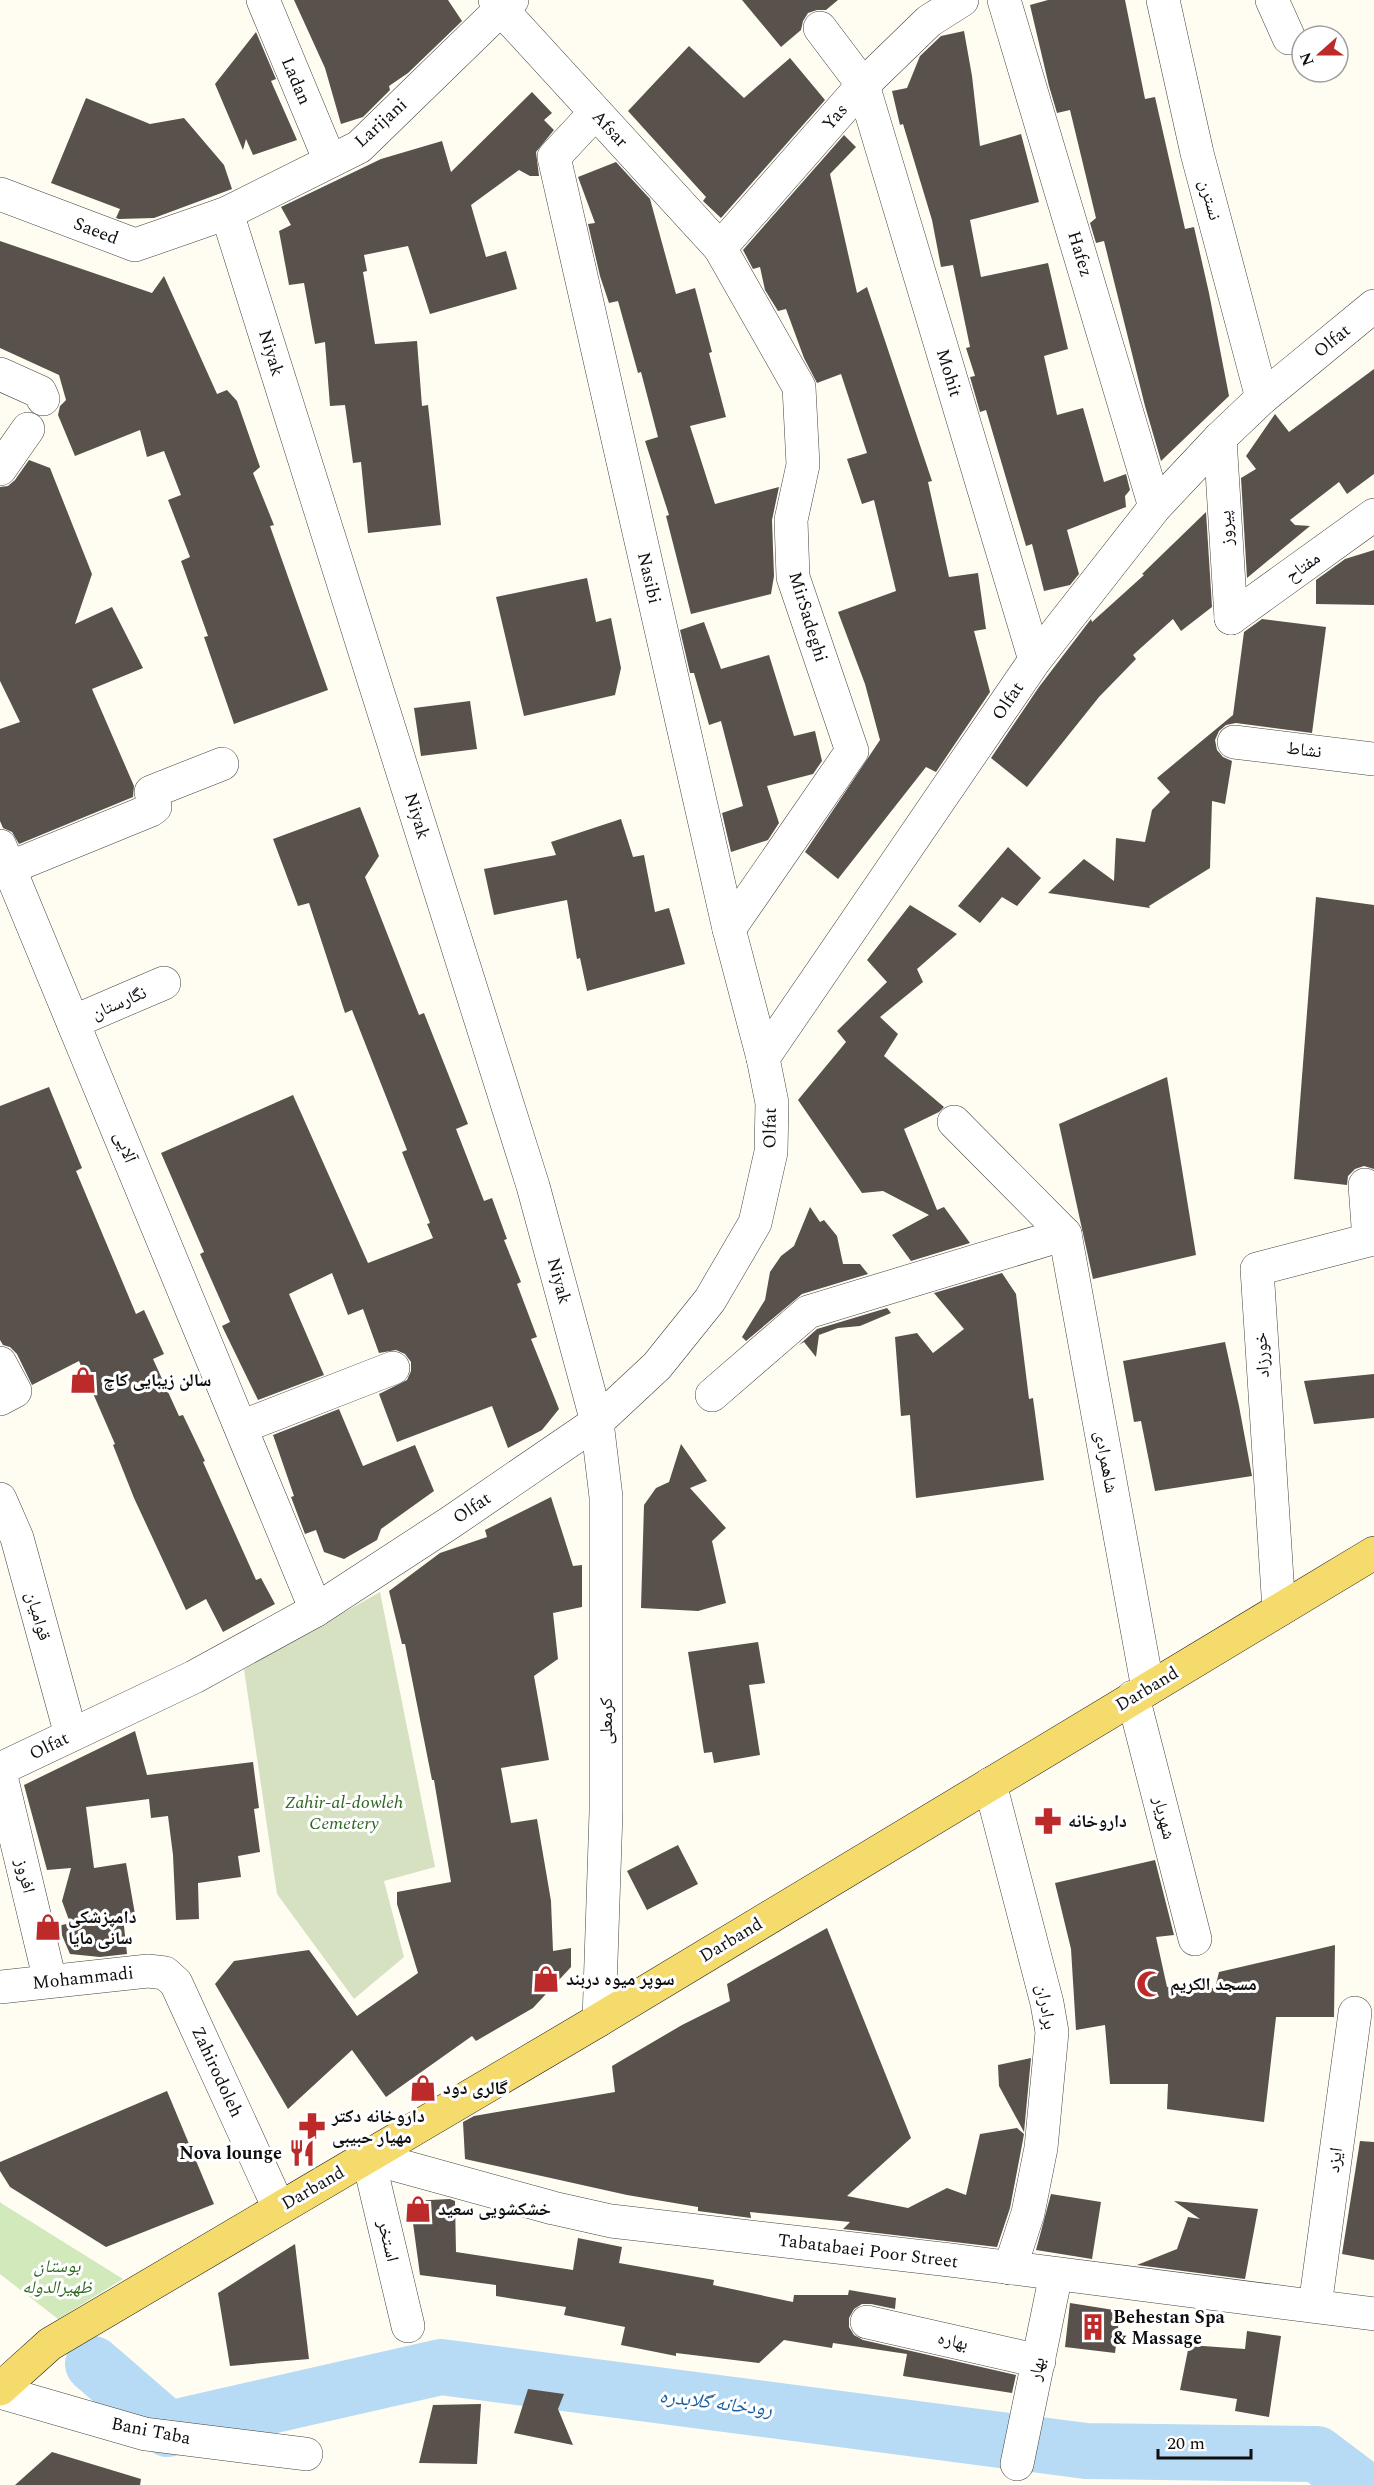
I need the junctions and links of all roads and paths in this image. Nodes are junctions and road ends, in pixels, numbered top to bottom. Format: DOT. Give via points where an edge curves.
graph roads {
  1 [pos="263,0"];
  2 [pos="962,0"];
  3 [pos="1004,0"];
  4 [pos="1163,0"];
  5 [pos="1272,0"];
  6 [pos="503,3"];
  7 [pos="820,28"];
  8 [pos="1290,38"];
  9 [pos="863,85"];
  10 [pos="595,113"];
  11 [pos="330,161"];
  12 [pos="0,194"];
  13 [pos="227,213"];
  14 [pos="720,248"];
  15 [pos="1374,306"];
  16 [pos="0,374"];
  17 [pos="1262,398"];
  18 [pos="43,399"];
  19 [pos="28,429"];
  20 [pos="1220,438"];
  21 [pos="0,469"];
  22 [pos="1155,507"];
  23 [pos="1374,515"];
  24 [pos="1231,618"];
  25 [pos="1035,660"];
  26 [pos="1234,742"];
  27 [pos="1374,759"];
  28 [pos="222,764"];
  29 [pos="4,857"];
  30 [pos="13,914"];
  31 [pos="729,929"];
  32 [pos="164,983"];
  33 [pos="73,1022"];
  34 [pos="763,1058"];
  35 [pos="954,1122"];
  36 [pos="1365,1185"];
  37 [pos="1065,1234"];
  38 [pos="0,1363"];
  39 [pos="393,1368"];
  40 [pos="712,1395"];
  41 [pos="0,1399"];
  42 [pos="597,1422"];
  43 [pos="241,1427"];
  44 [pos="0,1499"];
  45 [pos="1374,1552"];
  46 [pos="316,1610"];
  47 [pos="1279,1610"];
  48 [pos="1141,1693"];
  49 [pos="71,1735"];
  50 [pos="0,1771"];
  51 [pos="990,1784"];
  52 [pos="1195,1939"];
  53 [pos="165,1973"];
  54 [pos="50,1981"];
  55 [pos="0,1987"];
  56 [pos="1355,2013"];
  57 [pos="599,2020"];
  58 [pos="368,2157"];
  59 [pos="279,2208"];
  60 [pos="1010,2268"];
  61 [pos="1056,2274"];
  62 [pos="1315,2306"];
  63 [pos="1374,2314"];
  64 [pos="867,2322"];
  65 [pos="408,2326"];
  66 [pos="1039,2361"];
  67 [pos="0,2390"];
  68 [pos="306,2454"];
  69 [pos="1017,2464"];
  1 -- 11 [label="street, Ladan"];
  2 -- 9 [label="street, Yas" via="929,21"];
  3 -- 22 [label="street, Hafez"];
  4 -- 17 [label="street, نسترن" via="1197,153"];
  5 -- 8 [label="street"];
  6 -- 10 [label="street, Afsar"];
  6 -- 11 [label="street, Larijani" via="359,147"];
  7 -- 9 [label="street"];
  9 -- 14 [label="street, Yas"];
  9 -- 25 [label="street, Mohit"];
  10 -- 14 [label="street, Afsar"];
  10 -- 31 [label="street, Nasibi" via="554,157"];
  11 -- 13 [label="street, Larijani"];
  12 -- 13 [label="street, Saeed" via="135,245"];
  13 -- 42 [label="street, Niyak" via="533,1186"];
  14 -- 31 [label="street, MirSadeghi" via="799,387 803,465 791,520 793,577 852,751"];
  15 -- 17 [label="street, Olfat"];
  16 -- 18 [label="street" via="40,392"];
  17 -- 20 [label="street, Olfat"];
  19 -- 21 [label="street"];
  20 -- 22 [label="street, Olfat"];
  20 -- 24 [label="street, پیروز"];
  22 -- 25 [label="street, Olfat"];
  23 -- 24 [label="street, مفتاح"];
  25 -- 34 [label="street, Olfat"];
  26 -- 27 [label="street, نشاط"];
  28 -- 29 [label="street, آلایی" via="153,791 150,795 155,807 151,810"];
  29 -- 30 [label="street, آلایی"];
  30 -- 33 [label="street, آلایی"];
  31 -- 34 [label="street, Nasibi"];
  32 -- 33 [label="street, نگارستان"];
  33 -- 43 [label="street, آلایی"];
  34 -- 42 [label="street, Olfat" via="772,1103 771,1152 755,1222 710,1300 657,1366"];
  35 -- 37 [label="street"];
  36 -- 47 [label="street, خورزاد" via="1369,1240 1257,1269"];
  37 -- 40 [label="street" via="808,1312"];
  37 -- 48 [label="street, شاهمرادی"];
  38 -- 41 [label="street" via="15,1391"];
  39 -- 43 [label="street"];
  42 -- 46 [label="street, Olfat"];
  42 -- 57 [label="street, کرمعلی" via="606,1497 606,1812"];
  43 -- 46 [label="street, آلایی"];
  44 -- 49 [label="street, قوامیان" via="17,1538"];
  45 -- 47 [label="main road, Darband"];
  46 -- 49 [label="street, Olfat" via="194,1677"];
  47 -- 48 [label="main road, Darband"];
  48 -- 51 [label="main road, Darband"];
  48 -- 52 [label="street, شهریار"];
  49 -- 50 [label="street, Olfat"];
  50 -- 54 [label="street, افروز"];
  51 -- 57 [label="main road, Darband"];
  51 -- 60 [label="street, برادران" via="1052,2032 1041,2148 1028,2213"];
  53 -- 54 [label="street, Mohammadi" via="148,1971"];
  53 -- 59 [label="street, Zahirodoleh" via="176,1983"];
  54 -- 55 [label="street, Mohammadi"];
  56 -- 62 [label="street, ایزد"];
  57 -- 58 [label="main road, Darband"];
  58 -- 59 [label="main road, Darband"];
  58 -- 60 [label="street, Tabatabaei Poor Street" via="611,2221"];
  58 -- 65 [label="street, استخر"];
  59 -- 67 [label="main road, Darband" via="50,2344"];
  60 -- 61 [label="street, Tabatabaei Poor Street"];
  61 -- 62 [label="street, Tabatabaei Poor Street"];
  61 -- 66 [label="street, بهار"];
  62 -- 63 [label="street, Tabatabaei Poor Street"];
  64 -- 66 [label="street, بهاره"];
  66 -- 69 [label="street, بهار"];
  67 -- 68 [label="street, Bani Taba" via="145,2434"];
}
